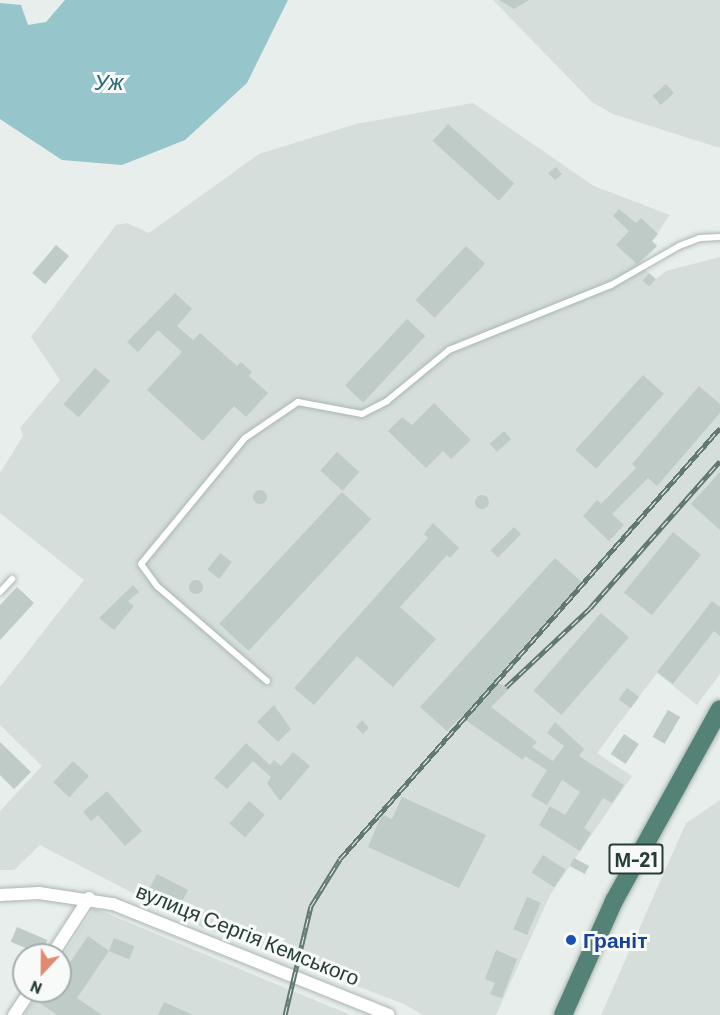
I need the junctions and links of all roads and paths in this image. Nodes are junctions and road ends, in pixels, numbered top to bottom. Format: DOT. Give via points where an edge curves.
graph roads {
  1 [pos="720,237"];
  2 [pos="12,579"];
  3 [pos="0,592"];
  4 [pos="267,681"];
  5 [pos="719,711"];
  6 [pos="0,896"];
  7 [pos="88,898"];
  8 [pos="60,943"];
  9 [pos="389,1015"];
  10 [pos="563,1015"];
  1 -- 4 [label="lane" via="700,238 679,246 611,285 449,350 387,401 362,414 298,402 245,438 141,564 157,586"];
  2 -- 3 [label="lane"];
  5 -- 10 [label="highway, М-21" via="614,901"];
  6 -- 7 [label="street, вулиця Сергія Кемського" via="39,893"];
  7 -- 8 [label="street"];
  7 -- 9 [label="street, вулиця Сергія Кемського" via="150,918"];
}
